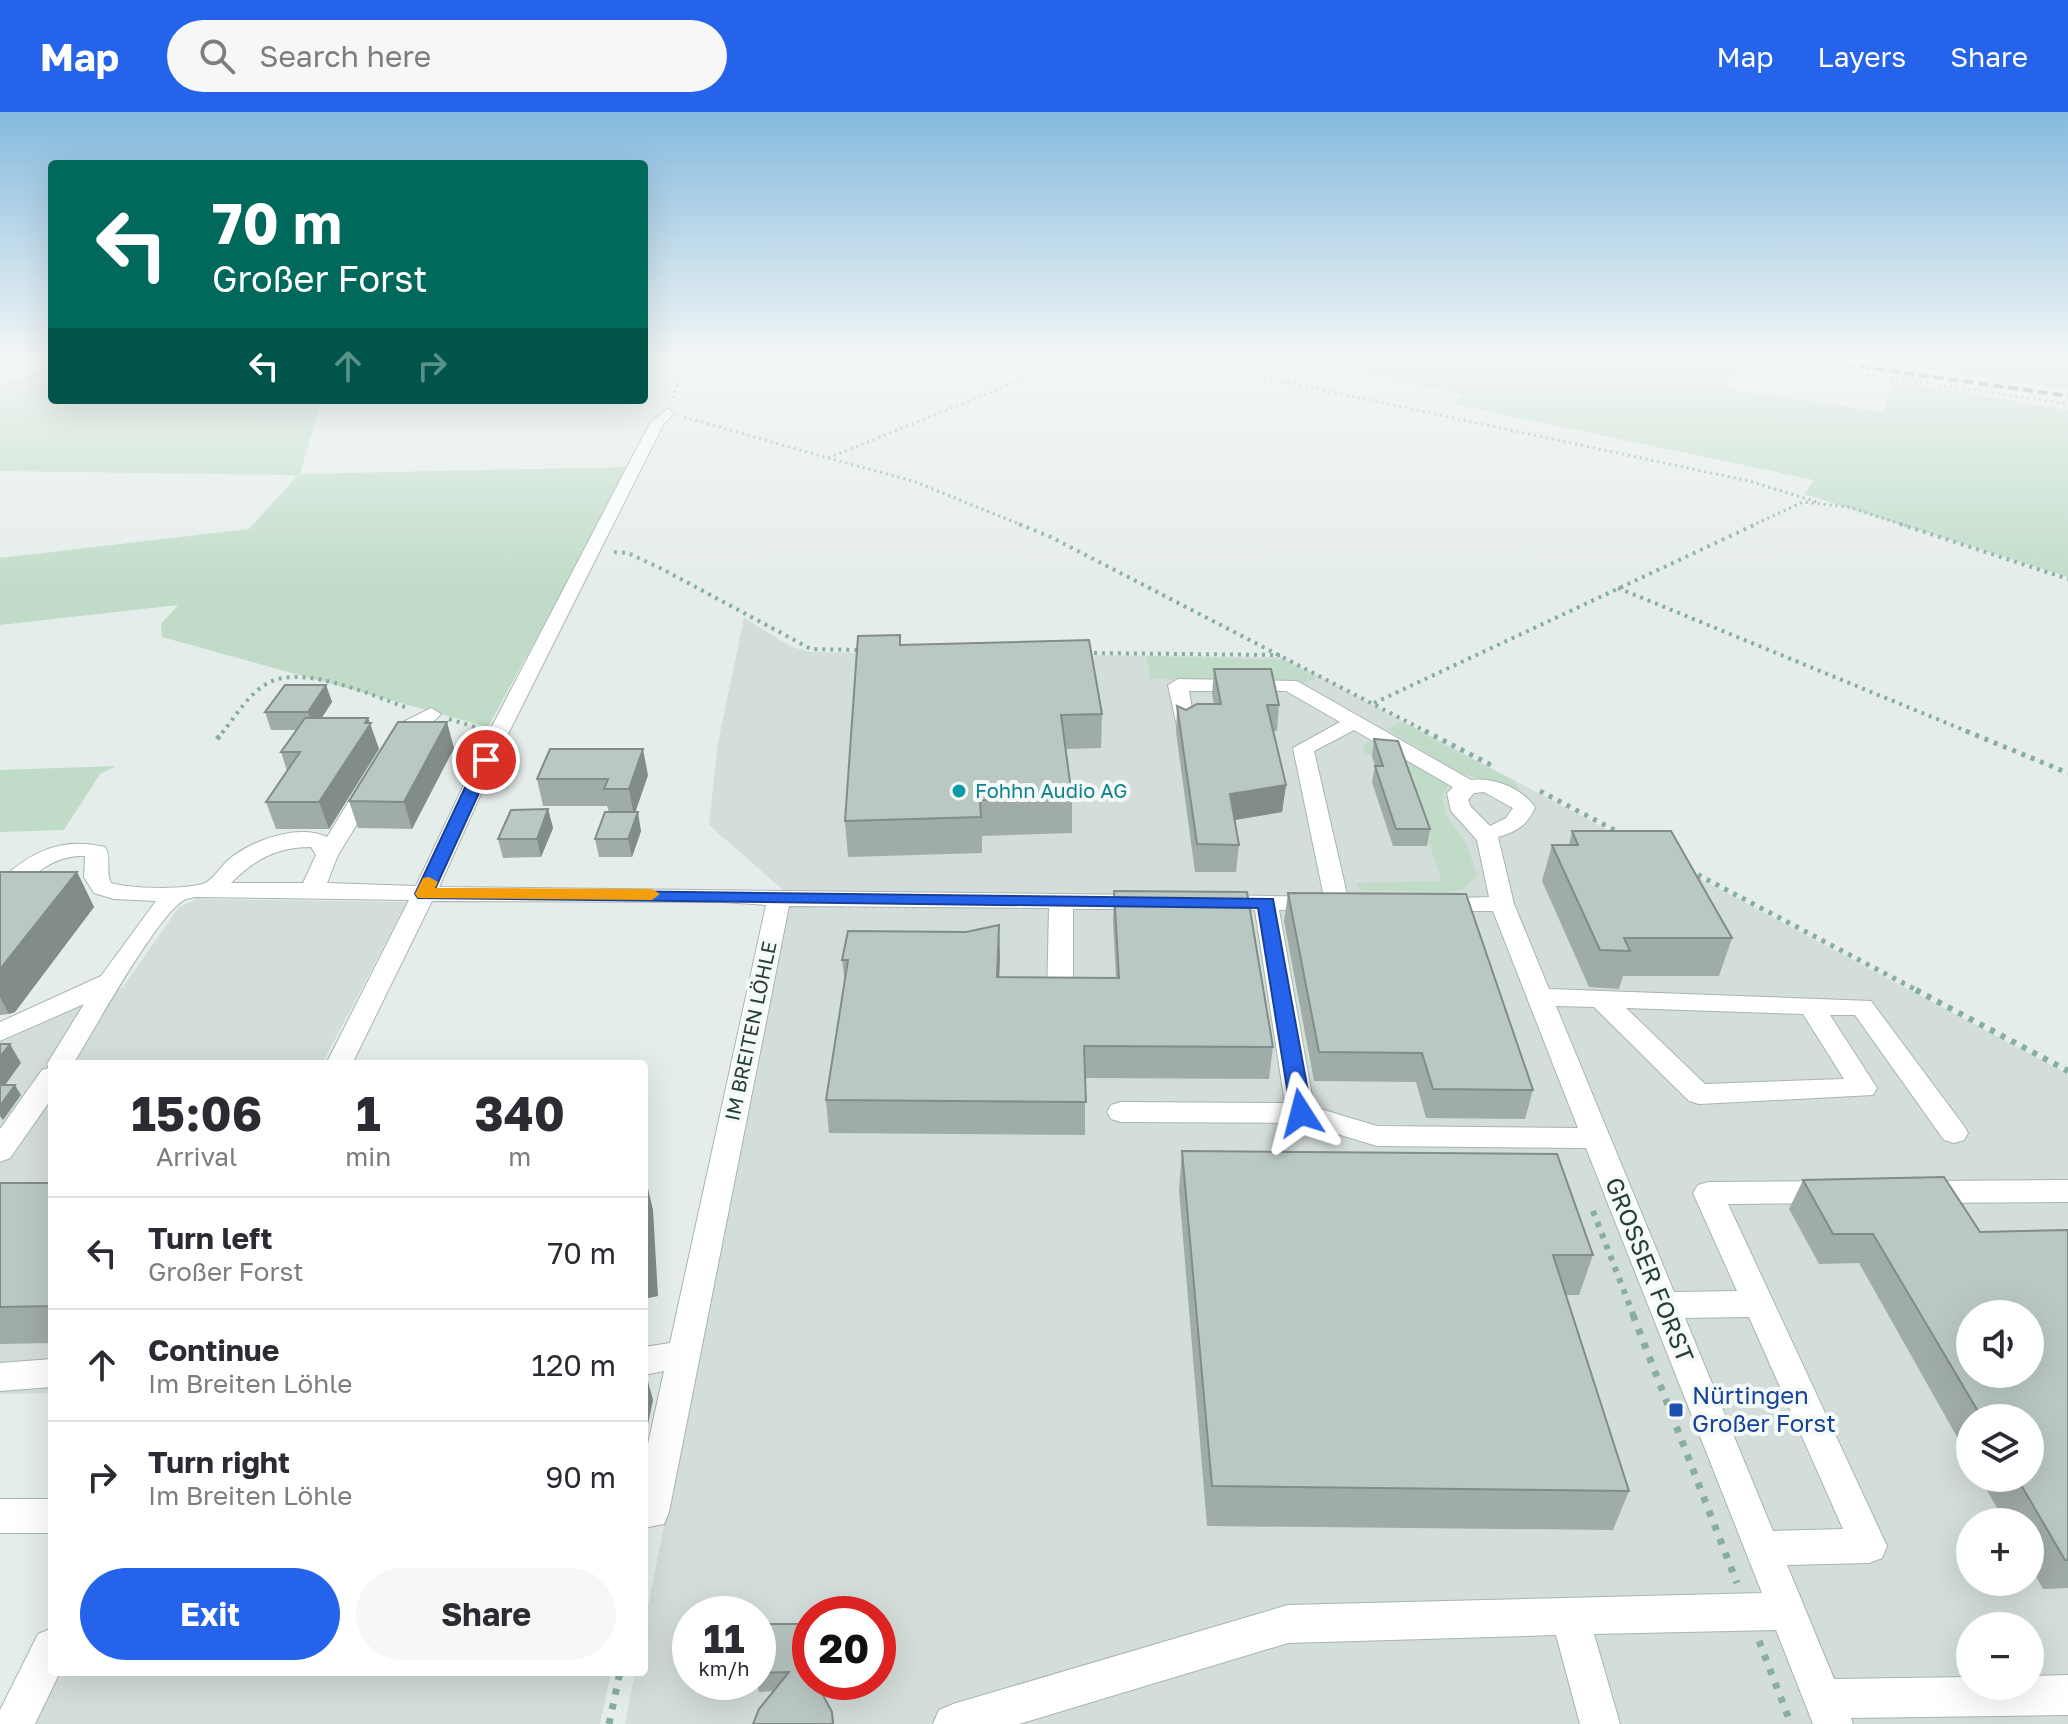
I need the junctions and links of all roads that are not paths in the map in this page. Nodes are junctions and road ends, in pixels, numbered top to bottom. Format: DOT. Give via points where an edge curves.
graph roads {
  1 [pos="651,435"];
  2 [pos="431,714"];
  3 [pos="1355,722"];
  4 [pos="1185,727"];
  5 [pos="1466,786"];
  6 [pos="1485,834"];
  7 [pos="327,855"];
  8 [pos="0,865"];
  9 [pos="26,867"];
  10 [pos="213,889"];
  11 [pos="312,890"];
  12 [pos="1,894"];
  13 [pos="424,894"];
  14 [pos="176,895"];
  15 [pos="779,899"];
  16 [pos="1061,901"];
  17 [pos="1266,903"];
  18 [pos="1337,903"];
  19 [pos="1368,903"];
  20 [pos="1414,904"];
  21 [pos="1502,904"];
  22 [pos="110,982"];
  23 [pos="1540,997"];
  24 [pos="1060,999"];
  25 [pos="1601,999"];
  26 [pos="1811,1005"];
  27 [pos="0,1032"];
  28 [pos="62,1060"];
  29 [pos="341,1060"];
  30 [pos="48,1083"];
  31 [pos="1121,1112"];
  32 [pos="1301,1113"];
  33 [pos="1954,1133"];
  34 [pos="1596,1138"];
  35 [pos="0,1151"];
  36 [pos="2068,1191"];
  37 [pos="1849,1192"];
  38 [pos="1896,1192"];
  39 [pos="1758,1304"];
  40 [pos="1663,1305"];
  41 [pos="684,1354"];
  42 [pos="648,1360"];
  43 [pos="48,1373"];
  44 [pos="0,1377"];
  45 [pos="648,1512"];
  46 [pos="0,1516"];
  47 [pos="48,1516"];
  48 [pos="1762,1548"];
  49 [pos="1788,1611"];
  50 [pos="1570,1617"];
  51 [pos="48,1655"];
  52 [pos="2068,1695"];
  53 [pos="1828,1712"];
  54 [pos="14,1724"];
  55 [pos="953,1724"];
  56 [pos="1600,1724"];
  1 -- 13 [label="street" via="498,734"];
  2 -- 7 [label="street" via="404,729"];
  3 -- 4 [label="street" via="1290,685 1178,685"];
  3 -- 5 [label="street"];
  3 -- 18 [label="street" via="1303,748"];
  5 -- 6 [label="street, GROSSER FORST" via="1456,801"];
  5 -- 6 [label="street" via="1497,789 1524,807 1522,817 1507,828"];
  6 -- 21 [label="street, GROSSER FORST"];
  7 -- 10 [label="street" via="318,840 274,842 236,863"];
  7 -- 11 [label="street"];
  8 -- 9 [label="street"];
  9 -- 12 [label="street"];
  9 -- 14 [label="street" via="61,850 84,847 97,852 96,877 102,888"];
  10 -- 11 [label="street"];
  10 -- 14 [label="street"];
  11 -- 13 [label="street"];
  13 -- 15 [label="street"];
  13 -- 29 [label="street"];
  14 -- 22 [label="street"];
  15 -- 16 [label="street"];
  15 -- 41 [label="street, IM BREITEN LÖHLE"];
  16 -- 17 [label="street"];
  16 -- 24 [label="street"];
  17 -- 18 [label="street"];
  17 -- 32 [label="street"];
  18 -- 19 [label="street"];
  20 -- 21 [label="street"];
  21 -- 23 [label="street, GROSSER FORST"];
  22 -- 27 [label="street"];
  22 -- 28 [label="street"];
  23 -- 25 [label="street"];
  23 -- 34 [label="street, GROSSER FORST"];
  25 -- 26 [label="street"];
  25 -- 26 [label="street" via="1699,1094 1863,1088"];
  26 -- 33 [label="street" via="1862,1007"];
  30 -- 35 [label="street"];
  31 -- 32 [label="street"];
  32 -- 34 [label="street" via="1377,1136"];
  34 -- 40 [label="street, GROSSER FORST"];
  36 -- 38 [label="street"];
  37 -- 39 [label="street" via="1708,1193"];
  39 -- 40 [label="street"];
  39 -- 48 [label="street" via="1869,1546"];
  40 -- 48 [label="street, GROSSER FORST"];
  41 -- 42 [label="street"];
  41 -- 45 [label="street, IM BREITEN LÖHLE"];
  43 -- 44 [label="street"];
  46 -- 47 [label="street"];
  48 -- 49 [label="street, GROSSER FORST"];
  49 -- 50 [label="street"];
  49 -- 53 [label="street, GROSSER FORST"];
  50 -- 55 [label="street" via="1288,1624"];
  50 -- 56 [label="street"];
  51 -- 54 [label="street"];
  52 -- 53 [label="street"];
}
